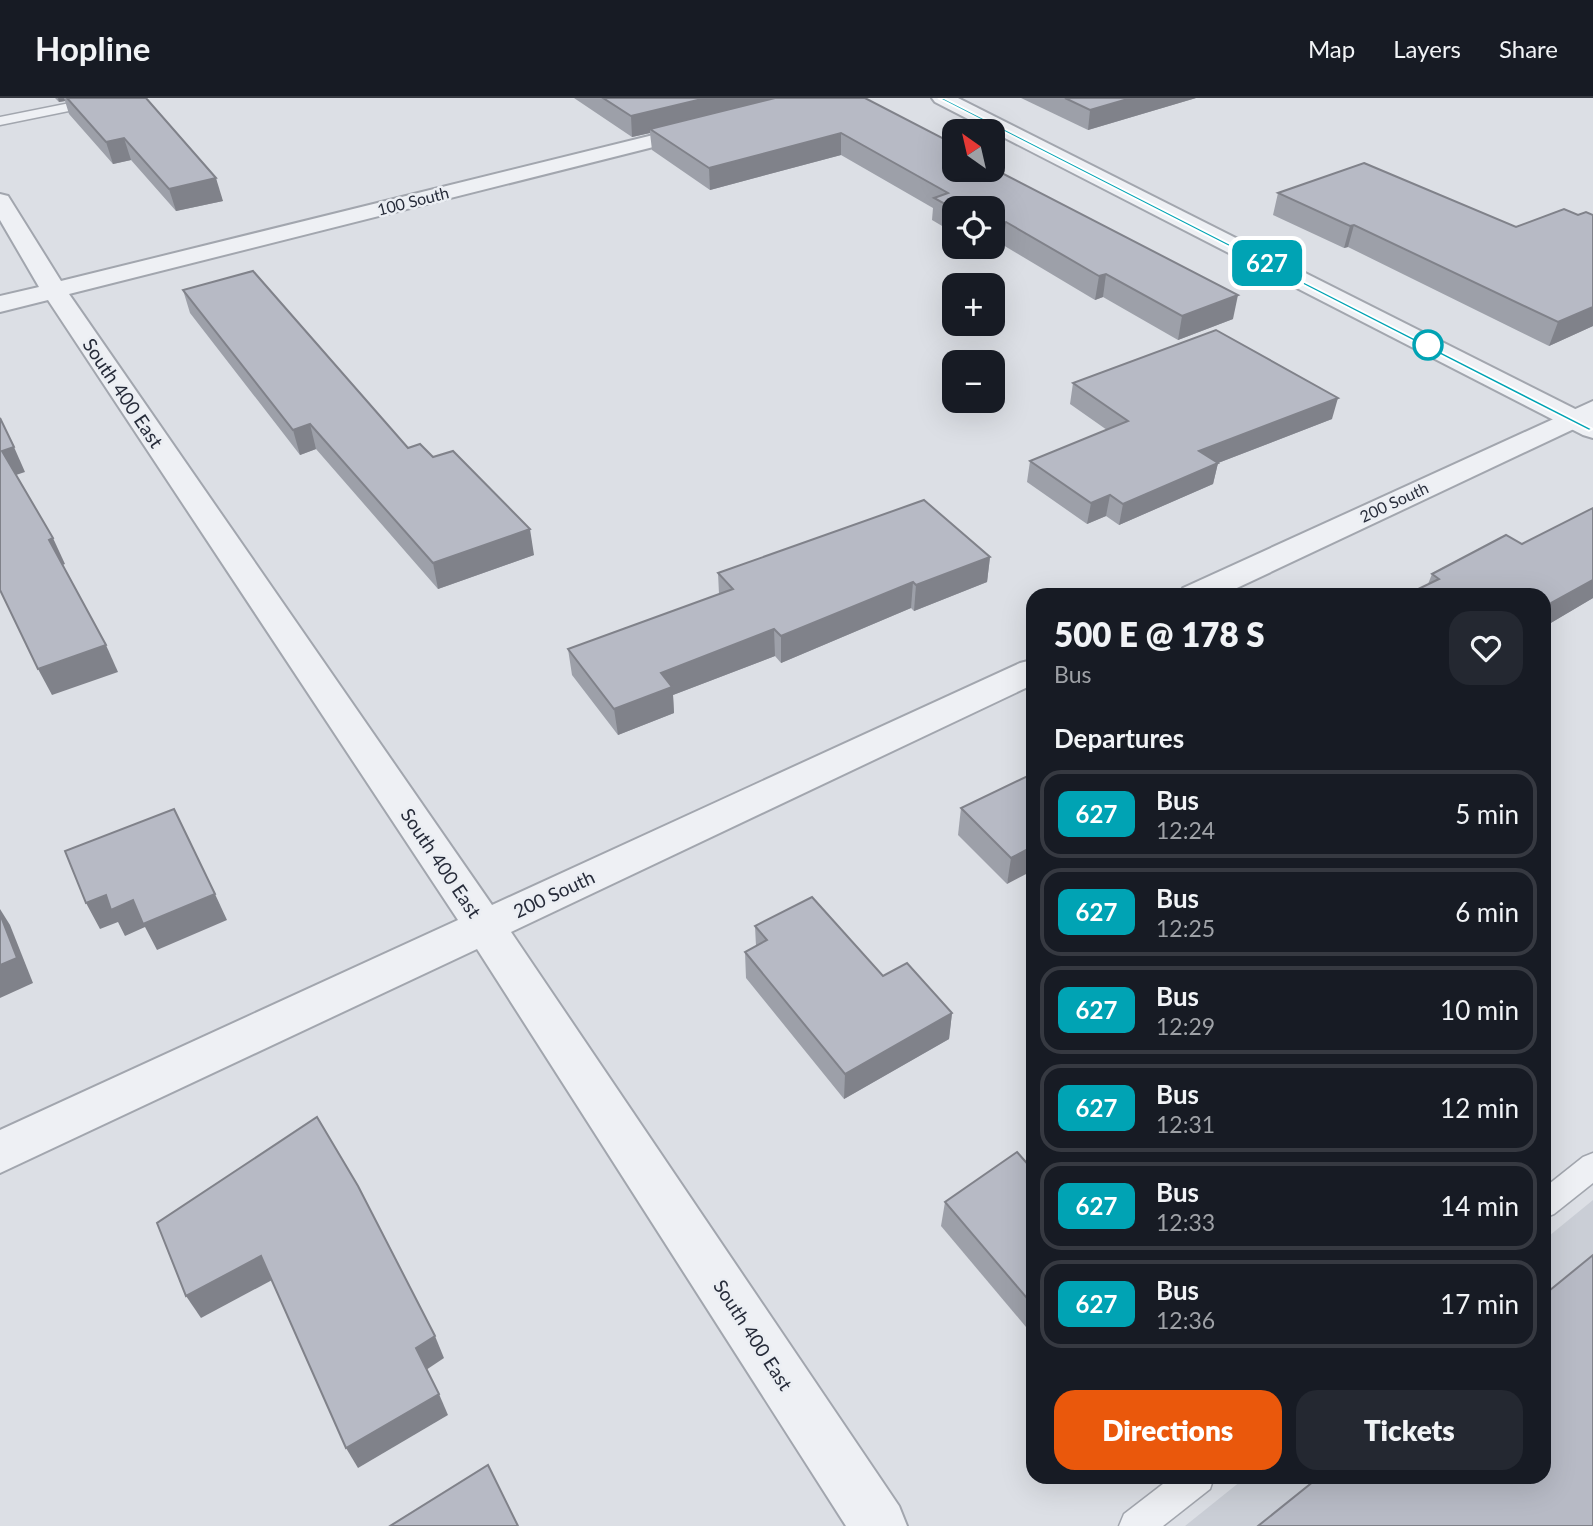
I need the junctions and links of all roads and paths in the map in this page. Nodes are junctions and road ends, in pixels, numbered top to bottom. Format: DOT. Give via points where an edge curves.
graph roads {
  1 [pos="113,98"];
  2 [pos="942,98"];
  3 [pos="0,121"];
  4 [pos="719,125"];
  5 [pos="0,201"];
  6 [pos="54,290"];
  7 [pos="0,304"];
  8 [pos="1586,419"];
  9 [pos="1211,588"];
  10 [pos="1026,674"];
  11 [pos="484,926"];
  12 [pos="0,1153"];
  13 [pos="1593,1166"];
  14 [pos="1551,1199"];
  15 [pos="1189,1484"];
  16 [pos="879,1526"];
  17 [pos="1136,1526"];
  1 -- 3 [label="lane"];
  2 -- 8 [label="street"];
  4 -- 6 [label="street, 100 South"];
  5 -- 6 [label="street, South 400 East"];
  6 -- 7 [label="street, 100 South"];
  6 -- 11 [label="street, South 400 East"];
  8 -- 9 [label="street, 200 South"];
  10 -- 11 [label="street, 200 South"];
  11 -- 12 [label="street, 200 South"];
  11 -- 16 [label="street, South 400 East"];
  13 -- 14 [label="lane"];
  15 -- 17 [label="lane"];
}
